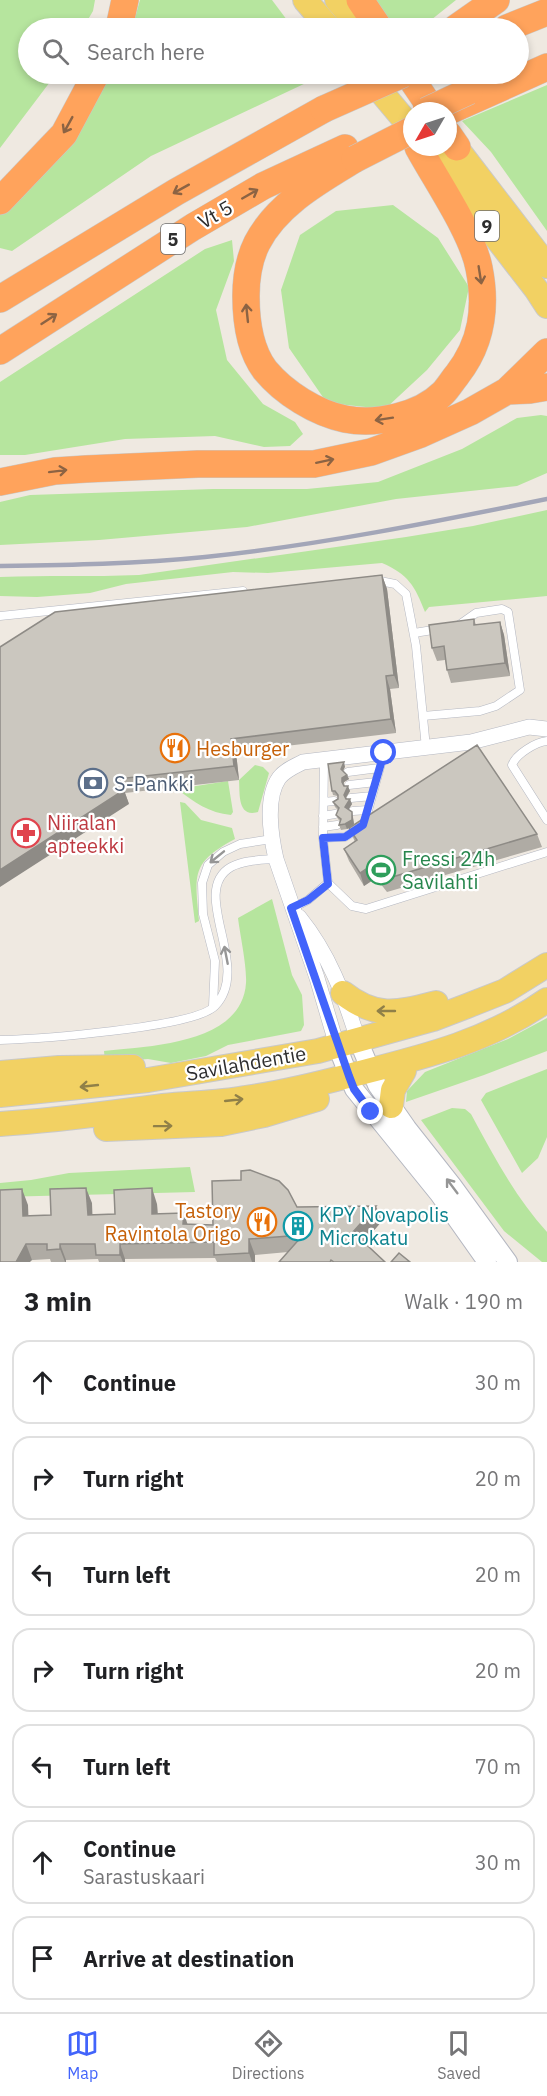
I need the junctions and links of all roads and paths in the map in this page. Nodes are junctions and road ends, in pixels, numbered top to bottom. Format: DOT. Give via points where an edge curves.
graph roads {
  1 [pos="125,0"];
  2 [pos="305,0"];
  3 [pos="338,0"];
  4 [pos="360,0"];
  5 [pos="496,0"];
  6 [pos="547,12"];
  7 [pos="121,18"];
  8 [pos="320,18"];
  9 [pos="352,18"];
  10 [pos="372,18"];
  11 [pos="470,18"];
  12 [pos="529,19"];
  13 [pos="547,60"];
  14 [pos="547,67"];
  15 [pos="529,68"];
  16 [pos="529,74"];
  17 [pos="91,84"];
  18 [pos="359,84"];
  19 [pos="376,84"];
  20 [pos="378,84"];
  21 [pos="401,84"];
  22 [pos="415,84"];
  23 [pos="493,84"];
  24 [pos="501,84"];
  25 [pos="471,95"];
  26 [pos="408,102"];
  27 [pos="427,102"];
  28 [pos="456,102"];
  29 [pos="457,105"];
  30 [pos="322,106"];
  31 [pos="403,109"];
  32 [pos="403,127"];
  33 [pos="457,147"];
  34 [pos="355,151"];
  35 [pos="423,156"];
  36 [pos="433,156"];
  37 [pos="0,201"];
  38 [pos="547,266"];
  39 [pos="0,299"];
  40 [pos="547,306"];
  41 [pos="0,351"];
  42 [pos="547,352"];
  43 [pos="547,387"];
  44 [pos="507,391"];
  45 [pos="0,482"];
  46 [pos="367,580"];
  47 [pos="257,590"];
  48 [pos="0,616"];
  49 [pos="414,633"];
  50 [pos="423,716"];
  51 [pos="545,737"];
  52 [pos="426,748"];
  53 [pos="384,753"];
  54 [pos="324,759"];
  55 [pos="380,768"];
  56 [pos="348,772"];
  57 [pos="376,782"];
  58 [pos="349,785"];
  59 [pos="372,796"];
  60 [pos="351,798"];
  61 [pos="334,801"];
  62 [pos="324,802"];
  63 [pos="368,810"];
  64 [pos="353,812"];
  65 [pos="335,814"];
  66 [pos="323,816"];
  67 [pos="547,820"];
  68 [pos="365,821"];
  69 [pos="354,823"];
  70 [pos="337,825"];
  71 [pos="323,827"];
  72 [pos="323,838"];
  73 [pos="272,839"];
  74 [pos="547,852"];
  75 [pos="276,859"];
  76 [pos="328,884"];
  77 [pos="291,908"];
  78 [pos="547,964"];
  79 [pos="505,991"];
  80 [pos="343,993"];
  81 [pos="547,1000"];
  82 [pos="213,1009"];
  83 [pos="0,1040"];
  84 [pos="348,1043"];
  85 [pos="424,1056"];
  86 [pos="404,1071"];
  87 [pos="0,1072"];
  88 [pos="189,1072"];
  89 [pos="362,1079"];
  90 [pos="0,1095"];
  91 [pos="391,1106"];
  92 [pos="0,1124"];
  93 [pos="0,1137"];
  94 [pos="487,1262"];
  95 [pos="508,1262"];
  1 -- 7 [label="highway"];
  2 -- 8 [label="main road"];
  3 -- 9 [label="main road"];
  4 -- 10 [label="highway"];
  5 -- 11 [label="highway"];
  6 -- 12 [label="highway"];
  13 -- 15 [label="highway"];
  14 -- 16 [label="highway"];
  17 -- 37 [label="highway, one-way" via="64,134"];
  18 -- 30 [label="highway"];
  19 -- 31 [label="main road"];
  20 -- 30 [label="highway, bridge"];
  21 -- 26 [label="main road"];
  22 -- 27 [label="highway"];
  23 -- 25 [label="highway, Vt 5 / 5"];
  24 -- 25 [label="highway"];
  25 -- 28 [label="highway, Vt 5 / 5, bridge"];
  25 -- 29 [label="highway"];
  30 -- 39 [label="highway, Vt 5 / 5, one-way"];
  32 -- 34 [label="highway, Vt 5 / 5"];
  33 -- 38 [label="main road, 9"];
  35 -- 34 [label="highway, one-way" via="465,231 479,266 481,329 468,359 442,394 419,409 372,421 335,416 287,391 264,369 251,339 246,308 246,277 257,244 300,193"];
  41 -- 34 [label="highway, Vt 5 / 5, one-way" via="121,271 263,186"];
  36 -- 40 [label="main road, 9"];
  42 -- 44 [label="highway"];
  43 -- 44 [label="highway"];
  45 -- 44 [label="highway, one-way" via="86,469 314,464 372,452 421,434"];
  46 -- 49 [label="lane" via="395,584 406,594"];
  47 -- 48 [label="lane"];
  49 -- 50 [label="lane"];
  49 -- 50 [label="lane" via="458,626 476,613 506,610 520,690 496,706 480,711"];
  50 -- 52 [label="lane"];
  51 -- 52 [label="street" via="529,727 471,742"];
  51 -- 67 [label="lane" via="514,759 512,765"];
  52 -- 53 [label="street"];
  53 -- 54 [label="street"];
  53 -- 55 [label="lane"];
  54 -- 62 [label="lane" via="328,788"];
  54 -- 73 [label="street" via="303,762 279,779 270,816"];
  55 -- 56 [label="lane"];
  55 -- 57 [label="lane"];
  57 -- 58 [label="lane"];
  57 -- 59 [label="lane"];
  59 -- 60 [label="lane"];
  59 -- 63 [label="lane"];
  61 -- 62 [label="lane"];
  62 -- 66 [label="lane"];
  63 -- 64 [label="lane"];
  63 -- 68 [label="lane"];
  65 -- 66 [label="lane"];
  66 -- 71 [label="lane"];
  68 -- 69 [label="lane"];
  68 -- 72 [label="lane" via="345,837"];
  70 -- 71 [label="lane"];
  71 -- 72 [label="lane"];
  72 -- 76 [label="lane"];
  73 -- 75 [label="street"];
  73 -- 82 [label="lane, one-way" via="240,843 208,865 202,883 203,914 215,961"];
  74 -- 76 [label="lane" via="366,909 352,906"];
  75 -- 77 [label="street"];
  82 -- 75 [label="lane, one-way" via="224,994 229,971 214,896 221,876 242,863"];
  76 -- 77 [label="lane"];
  77 -- 80 [label="street" via="314,936"];
  77 -- 84 [label="street" via="317,978"];
  78 -- 79 [label="main road, Savilahdentie"];
  79 -- 80 [label="main road, one-way" via="486,989 394,1011 359,1006"];
  79 -- 84 [label="main road, Savilahdentie" via="433,1019"];
  80 -- 84 [label="street"];
  81 -- 85 [label="main road, Savilahdentie" via="478,1038"];
  82 -- 83 [label="lane" via="139,1028"];
  84 -- 88 [label="main road, Savilahdentie"];
  84 -- 89 [label="street"];
  85 -- 86 [label="main road"];
  85 -- 89 [label="main road, Savilahdentie"];
  86 -- 89 [label="main road"];
  86 -- 91 [label="main road" via="393,1090"];
  87 -- 88 [label="main road" via="148,1067"];
  88 -- 90 [label="main road, Savilahdentie, one-way"];
  89 -- 91 [label="street"];
  92 -- 89 [label="main road, Savilahdentie, one-way" via="243,1099"];
  93 -- 89 [label="main road, one-way" via="221,1124 264,1115"];
  89 -- 94 [label="street"];
  95 -- 91 [label="street, one-way"];
}
